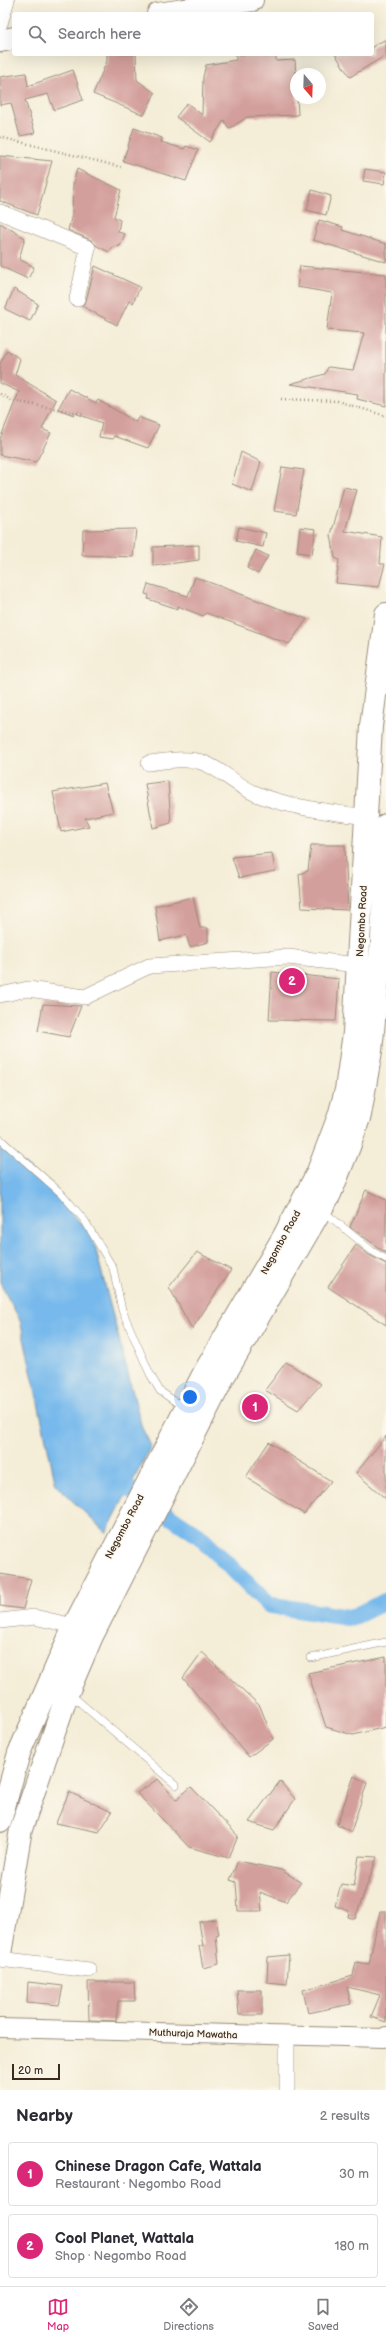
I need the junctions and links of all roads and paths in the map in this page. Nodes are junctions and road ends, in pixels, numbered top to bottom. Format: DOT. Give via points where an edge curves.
graph roads {
  1 [pos="7,0"];
  2 [pos="252,0"];
  3 [pos="171,12"];
  4 [pos="0,24"];
  5 [pos="12,38"];
  6 [pos="0,41"];
  7 [pos="0,137"];
  8 [pos="121,167"];
  9 [pos="0,212"];
  10 [pos="77,299"];
  11 [pos="0,394"];
  12 [pos="281,399"];
  13 [pos="85,414"];
  14 [pos="386,416"];
  15 [pos="386,614"];
  16 [pos="149,763"];
  17 [pos="365,817"];
  18 [pos="386,825"];
  19 [pos="369,966"];
  20 [pos="0,995"];
  21 [pos="0,1138"];
  22 [pos="313,1203"];
  23 [pos="386,1258"];
  24 [pos="185,1409"];
  25 [pos="171,1458"];
  26 [pos="0,1621"];
  27 [pos="74,1626"];
  28 [pos="386,1642"];
  29 [pos="311,1658"];
  30 [pos="68,1692"];
  31 [pos="176,1785"];
  32 [pos="0,1821"];
  33 [pos="0,1954"];
  34 [pos="0,1959"];
  35 [pos="89,1970"];
  36 [pos="0,2028"];
  37 [pos="287,2036"];
  38 [pos="386,2036"];
  39 [pos="287,2090"];
  1 -- 4 [label="street"];
  2 -- 3 [label="main road"];
  5 -- 6 [label="main road"];
  7 -- 8 [label="path"];
  9 -- 10 [label="street" via="88,248"];
  11 -- 13 [label="path" via="13,401"];
  12 -- 14 [label="path" via="337,401"];
  15 -- 17 [label="main road, Negombo Road" via="371,726"];
  16 -- 17 [label="street" via="181,760 203,762 254,793 308,809"];
  17 -- 19 [label="main road, Negombo Road"];
  18 -- 19 [label="main road, Negombo Road"];
  19 -- 20 [label="street" via="288,957 149,966 85,997 28,989"];
  19 -- 22 [label="main road, Negombo Road" via="369,1068 360,1115 337,1178"];
  21 -- 24 [label="lane" via="62,1194 85,1221 113,1268 122,1310 150,1374 160,1391"];
  22 -- 23 [label="lane" via="372,1252"];
  22 -- 24 [label="main road, Negombo Road"];
  22 -- 25 [label="main road, Negombo Road" via="224,1376"];
  24 -- 25 [label="main road, Negombo Road"];
  25 -- 27 [label="main road, Negombo Road" via="107,1560"];
  25 -- 30 [label="main road, Negombo Road" via="126,1571 92,1636"];
  26 -- 27 [label="street" via="34,1617"];
  27 -- 32 [label="main road, Negombo Road" via="19,1753"];
  28 -- 29 [label="lane"];
  30 -- 31 [label="lane"];
  30 -- 33 [label="main road, Negombo Road" via="21,1829"];
  34 -- 35 [label="street"];
  36 -- 37 [label="street, Muthuraja Mawatha"];
  37 -- 38 [label="street, Muthuraja Mawatha"];
  37 -- 39 [label="street"];
}
